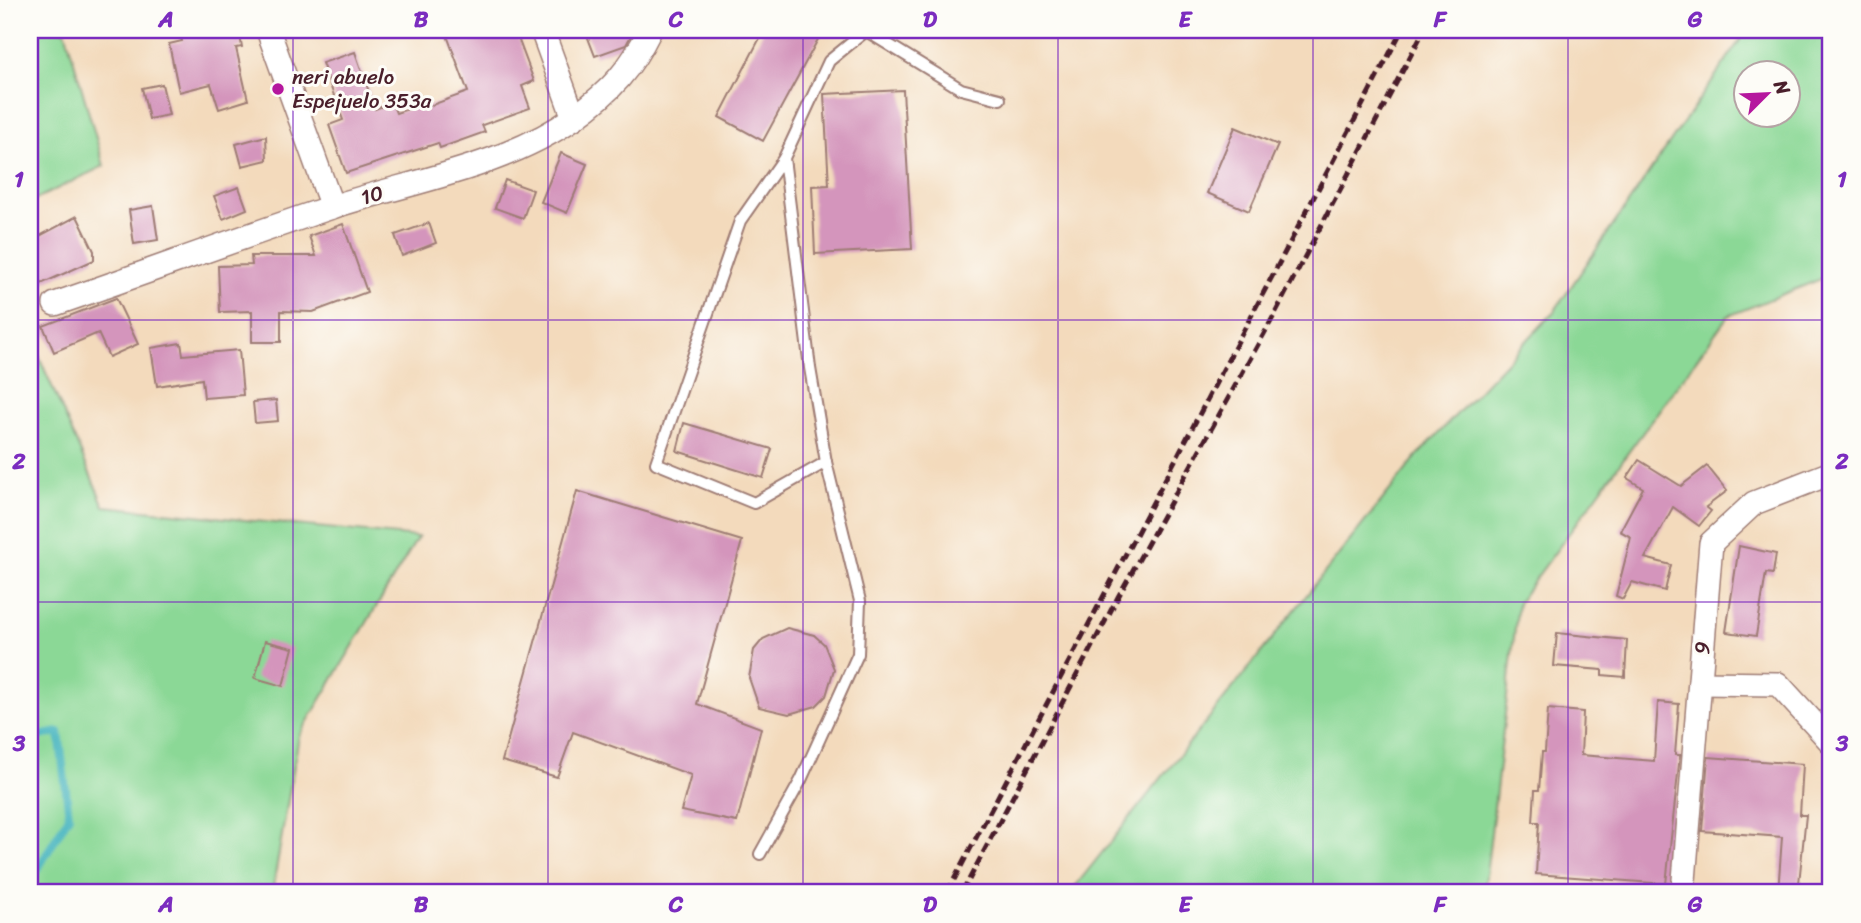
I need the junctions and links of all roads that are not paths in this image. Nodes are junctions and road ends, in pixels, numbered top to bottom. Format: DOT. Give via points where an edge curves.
graph roads {
  1 [pos="268,30"];
  2 [pos="542,30"];
  3 [pos="650,30"];
  4 [pos="867,31"];
  5 [pos="1000,99"];
  6 [pos="574,118"];
  7 [pos="784,158"];
  8 [pos="332,207"];
  9 [pos="55,304"];
  10 [pos="826,462"];
  11 [pos="1831,473"];
  12 [pos="1700,683"];
  13 [pos="1831,742"];
  14 [pos="760,854"];
  15 [pos="1683,893"];
  1 -- 8 [label="street"];
  2 -- 6 [label="street"];
  3 -- 6 [label="street, 10" via="632,66"];
  4 -- 5 [label="lane" via="961,89"];
  4 -- 7 [label="lane" via="829,61"];
  6 -- 8 [label="street, 10" via="519,149"];
  7 -- 10 [label="lane"];
  7 -- 10 [label="lane" via="740,220 656,463 754,503"];
  8 -- 9 [label="street, 10"];
  10 -- 14 [label="lane" via="860,601 858,654 801,780"];
  11 -- 12 [label="street, 9" via="1754,503 1711,543"];
  12 -- 13 [label="street" via="1778,684"];
  12 -- 15 [label="street, 9"];
}
